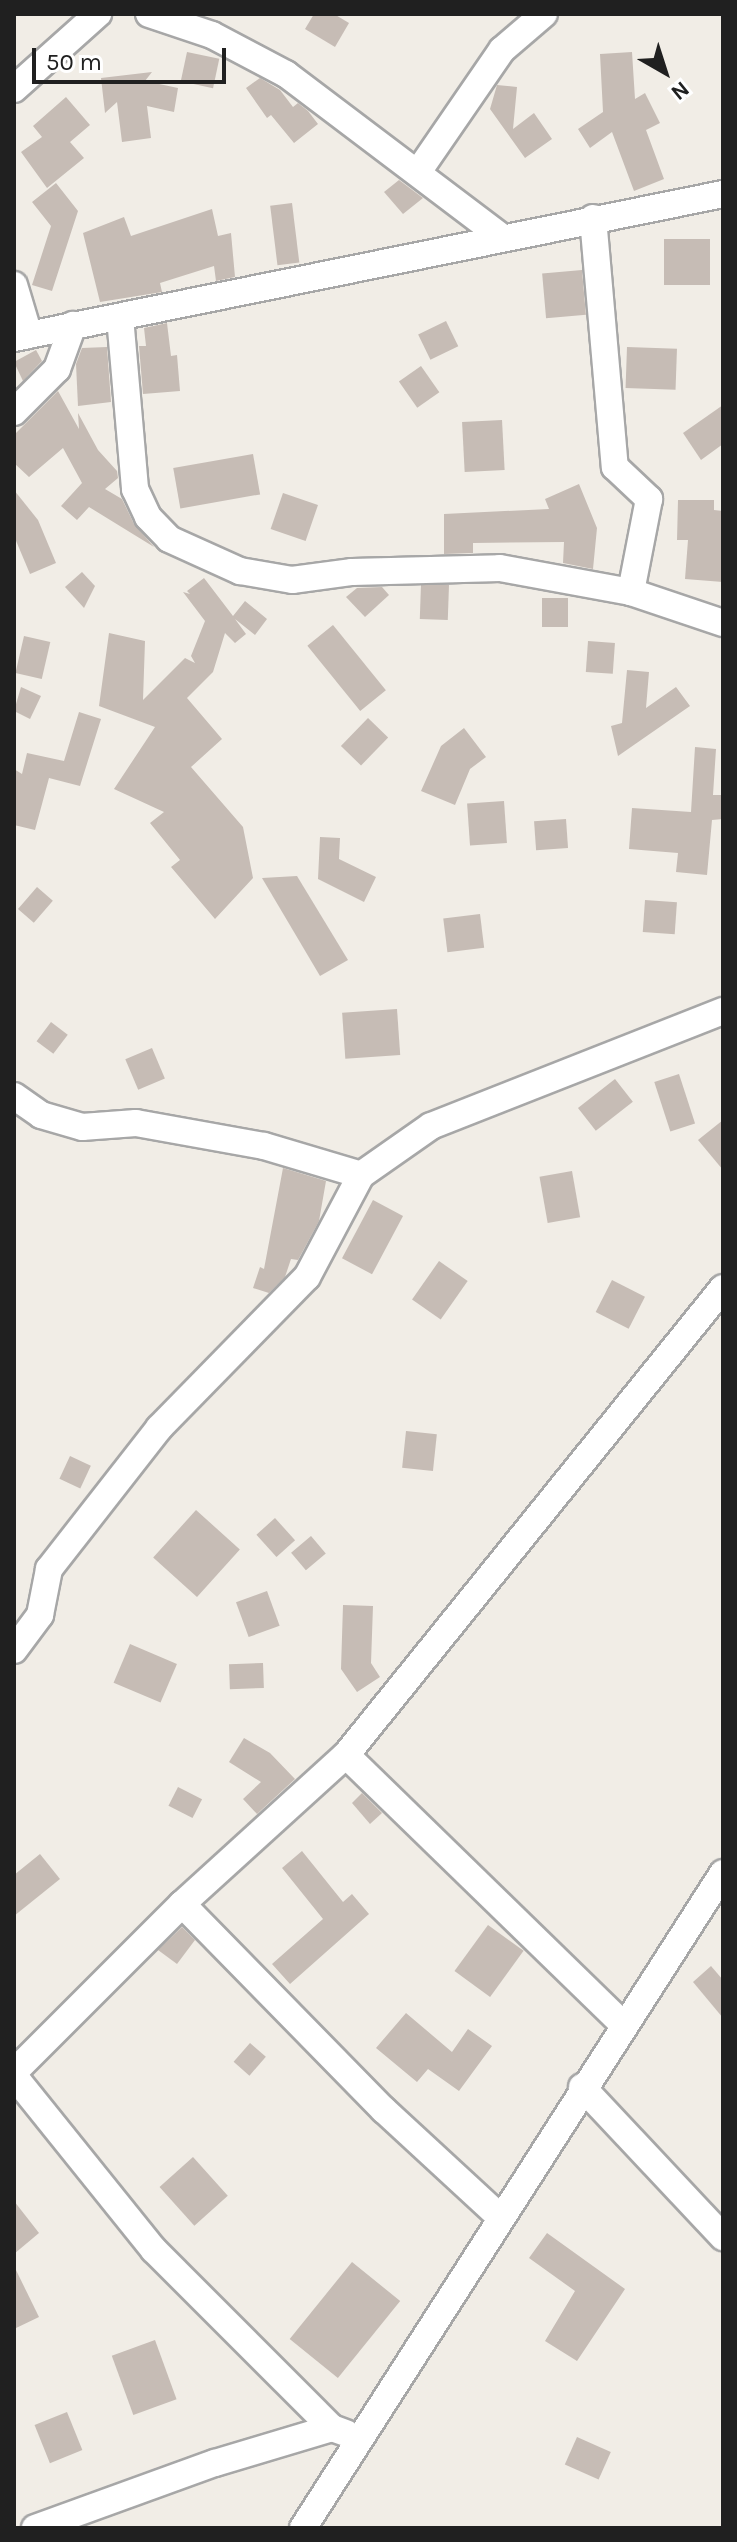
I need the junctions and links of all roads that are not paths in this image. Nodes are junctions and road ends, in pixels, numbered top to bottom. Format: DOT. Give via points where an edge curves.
graph roads {
  1 [pos="98,14"];
  2 [pos="149,14"];
  3 [pos="544,14"];
  4 [pos="14,89"];
  5 [pos="418,172"];
  6 [pos="723,194"];
  7 [pos="593,218"];
  8 [pos="500,236"];
  9 [pos="14,285"];
  10 [pos="120,317"];
  11 [pos="73,325"];
  12 [pos="21,336"];
  13 [pos="14,412"];
  14 [pos="631,592"];
  15 [pos="723,623"];
  16 [pos="723,1011"];
  17 [pos="14,1096"];
  18 [pos="361,1175"];
  19 [pos="723,1288"];
  20 [pos="14,1650"];
  21 [pos="346,1755"];
  22 [pos="720,1886"];
  23 [pos="182,1904"];
  24 [pos="622,2023"];
  25 [pos="14,2074"];
  26 [pos="582,2087"];
  27 [pos="500,2217"];
  28 [pos="723,2237"];
  29 [pos="332,2428"];
  30 [pos="359,2437"];
  31 [pos="35,2528"];
  32 [pos="303,2528"];
  1 -- 4 [label="street"];
  2 -- 5 [label="street" via="212,35 286,74"];
  3 -- 5 [label="street" via="502,50"];
  5 -- 8 [label="street"];
  6 -- 7 [label="street"];
  7 -- 8 [label="street"];
  7 -- 14 [label="street" via="615,467 649,499"];
  8 -- 10 [label="street"];
  9 -- 12 [label="street"];
  10 -- 11 [label="street"];
  10 -- 14 [label="street" via="135,489 148,517 169,539 240,571 292,580 352,572 500,568"];
  11 -- 12 [label="street"];
  11 -- 13 [label="street" via="57,369"];
  14 -- 15 [label="street"];
  16 -- 18 [label="street" via="431,1126"];
  17 -- 18 [label="street" via="41,1115 82,1127 136,1123 264,1146"];
  18 -- 20 [label="street" via="307,1277 159,1428 49,1569 40,1615"];
  19 -- 21 [label="street"];
  21 -- 23 [label="street"];
  21 -- 24 [label="street"];
  22 -- 24 [label="street"];
  23 -- 25 [label="street"];
  23 -- 27 [label="street" via="384,2110"];
  24 -- 26 [label="street"];
  25 -- 29 [label="street" via="154,2250"];
  26 -- 27 [label="street"];
  26 -- 28 [label="street"];
  27 -- 30 [label="street"];
  29 -- 30 [label="street"];
  29 -- 31 [label="street"];
  30 -- 32 [label="street"];
}
